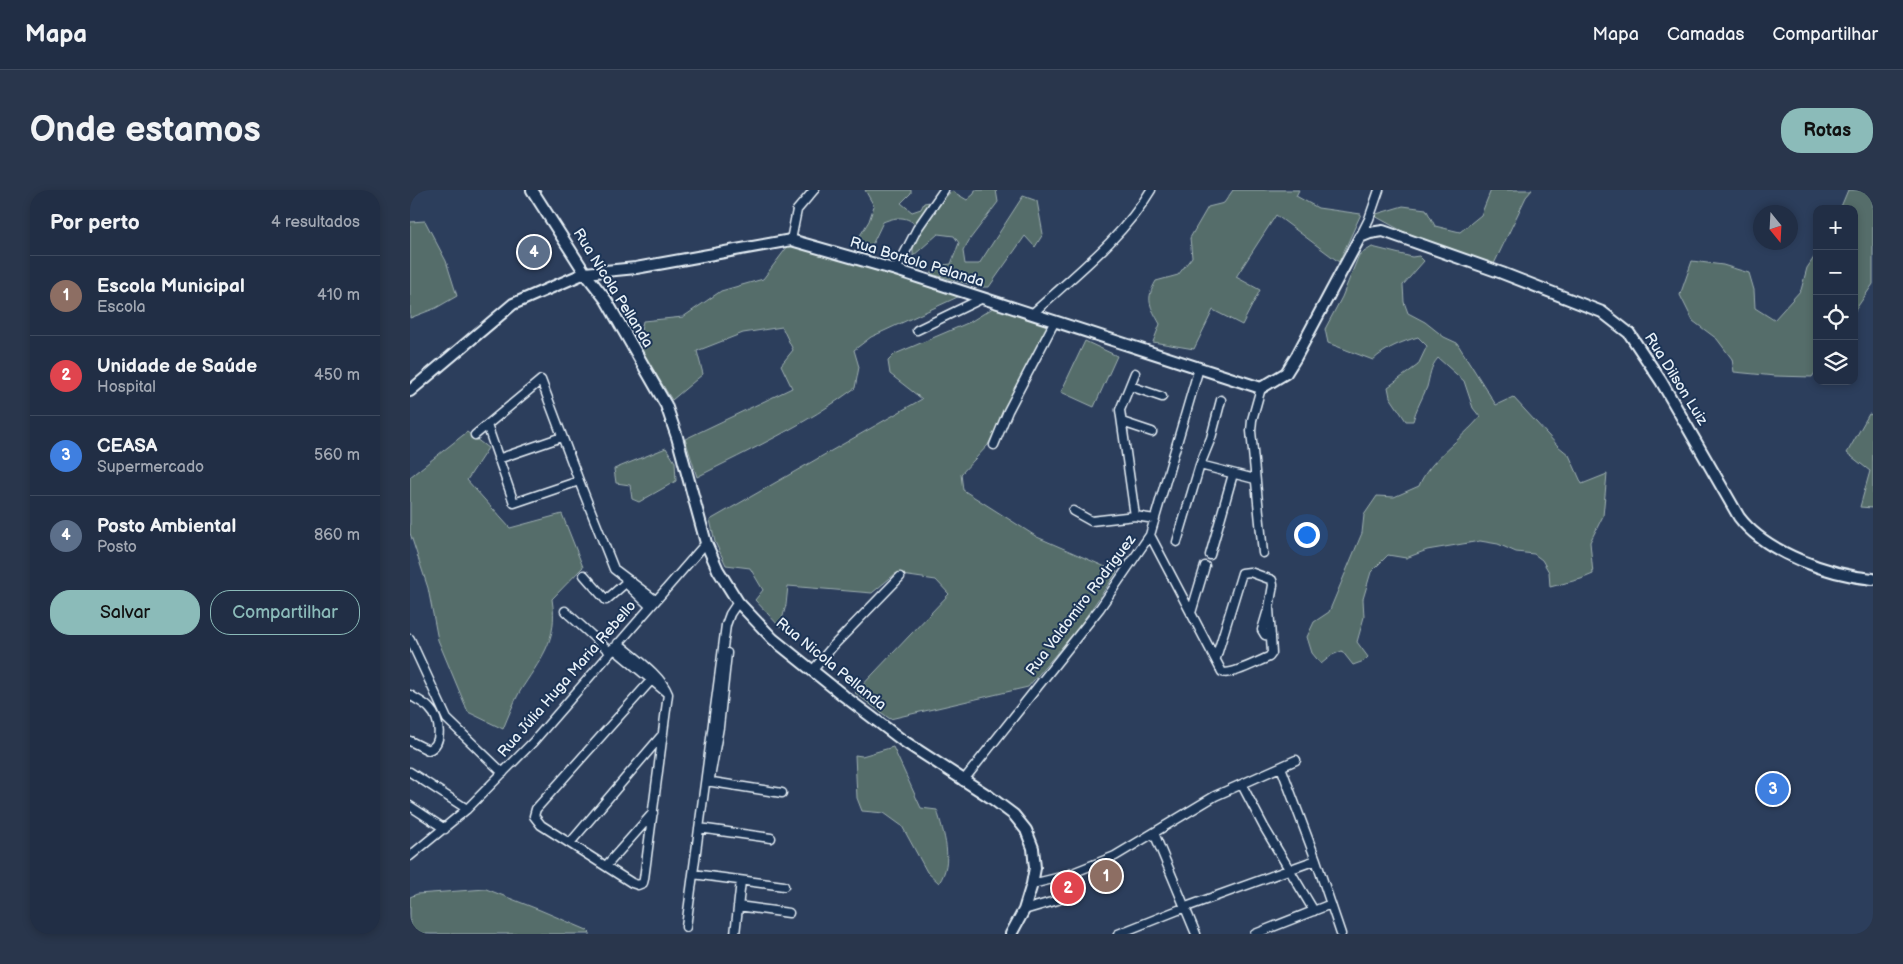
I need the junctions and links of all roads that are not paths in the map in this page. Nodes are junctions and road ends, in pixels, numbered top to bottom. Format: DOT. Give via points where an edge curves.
graph roads {
  1 [pos="532,190"];
  2 [pos="814,190"];
  3 [pos="944,190"];
  4 [pos="1151,190"];
  5 [pos="1379,190"];
  6 [pos="1369,219"];
  7 [pos="1384,231"];
  8 [pos="1360,237"];
  9 [pos="791,240"];
  10 [pos="896,270"];
  11 [pos="584,273"];
  12 [pos="983,298"];
  13 [pos="1032,314"];
  14 [pos="1055,321"];
  15 [pos="917,330"];
  16 [pos="1199,368"];
  17 [pos="1135,373"];
  18 [pos="1130,386"];
  19 [pos="1261,388"];
  20 [pos="410,391"];
  21 [pos="1162,397"];
  22 [pos="1222,400"];
  23 [pos="1122,422"];
  24 [pos="487,425"];
  25 [pos="1152,432"];
  26 [pos="475,435"];
  27 [pos="562,437"];
  28 [pos="994,445"];
  29 [pos="498,458"];
  30 [pos="1200,465"];
  31 [pos="1233,474"];
  32 [pos="1255,479"];
  33 [pos="578,481"];
  34 [pos="1073,511"];
  35 [pos="1135,516"];
  36 [pos="1155,519"];
  37 [pos="1150,535"];
  38 [pos="1177,542"];
  39 [pos="706,543"];
  40 [pos="1263,553"];
  41 [pos="1210,555"];
  42 [pos="1205,566"];
  43 [pos="584,575"];
  44 [pos="900,577"];
  45 [pos="1873,579"];
  46 [pos="627,580"];
  47 [pos="738,602"];
  48 [pos="653,603"];
  49 [pos="565,611"];
  50 [pos="1191,613"];
  51 [pos="410,639"];
  52 [pos="614,648"];
  53 [pos="1216,658"];
  54 [pos="813,670"];
  55 [pos="653,678"];
  56 [pos="410,695"];
  57 [pos="663,734"];
  58 [pos="410,741"];
  59 [pos="1296,760"];
  60 [pos="1282,767"];
  61 [pos="410,772"];
  62 [pos="502,773"];
  63 [pos="963,780"];
  64 [pos="708,781"];
  65 [pos="1242,785"];
  66 [pos="782,793"];
  67 [pos="410,806"];
  68 [pos="467,809"];
  69 [pos="653,813"];
  70 [pos="699,828"];
  71 [pos="445,829"];
  72 [pos="1154,832"];
  73 [pos="771,838"];
  74 [pos="570,843"];
  75 [pos="410,856"];
  76 [pos="1316,860"];
  77 [pos="606,866"];
  78 [pos="1291,870"];
  79 [pos="693,874"];
  80 [pos="741,880"];
  81 [pos="1032,884"];
  82 [pos="784,886"];
  83 [pos="1058,900"];
  84 [pos="1331,904"];
  85 [pos="738,906"];
  86 [pos="1186,907"];
  87 [pos="1024,910"];
  88 [pos="1314,911"];
  89 [pos="789,913"];
  90 [pos="686,927"];
  91 [pos="734,934"];
  92 [pos="1012,934"];
  93 [pos="1118,934"];
  94 [pos="1196,934"];
  95 [pos="1255,934"];
  96 [pos="1341,934"];
  1 -- 11 [label="street, Rua Nicola Pellanda"];
  2 -- 9 [label="street" via="797,210"];
  3 -- 10 [label="street" via="917,229"];
  4 -- 13 [label="street" via="1143,204 1105,247"];
  5 -- 6 [label="street"];
  6 -- 7 [label="street"];
  6 -- 8 [label="street"];
  7 -- 8 [label="street"];
  7 -- 45 [label="street, Rua Dilson Luiz" via="1602,312 1629,333 1662,381 1747,529 1808,563"];
  8 -- 19 [label="street" via="1286,373"];
  9 -- 10 [label="street, Rua Bortolo Pelanda"];
  9 -- 11 [label="street, Rua Bortolo Pelanda" via="636,268"];
  10 -- 12 [label="street, Rua Bortolo Pelanda"];
  11 -- 20 [label="street, Rua Bortolo Pelanda" via="514,304"];
  11 -- 39 [label="street, Rua Nicola Pellanda" via="606,300 666,405"];
  12 -- 13 [label="street, Rua Bortolo Pelanda"];
  12 -- 15 [label="street"];
  13 -- 14 [label="street, Rua Bortolo Pelanda"];
  14 -- 16 [label="street, Rua Bortolo Pelanda"];
  14 -- 28 [label="street"];
  16 -- 19 [label="street, Rua Bortolo Pelanda"];
  16 -- 36 [label="street, Rua Valdomiro Rodriguez"];
  17 -- 18 [label="street"];
  18 -- 21 [label="street"];
  18 -- 23 [label="street" via="1120,410"];
  19 -- 32 [label="street" via="1251,425"];
  22 -- 30 [label="street"];
  23 -- 25 [label="street"];
  23 -- 35 [label="street"];
  24 -- 26 [label="street"];
  24 -- 27 [label="street" via="541,380"];
  24 -- 29 [label="street"];
  27 -- 29 [label="street"];
  27 -- 33 [label="street"];
  29 -- 33 [label="street" via="514,503"];
  30 -- 31 [label="street"];
  30 -- 38 [label="street"];
  31 -- 32 [label="street"];
  31 -- 41 [label="street"];
  32 -- 40 [label="street"];
  33 -- 46 [label="street" via="614,569"];
  34 -- 35 [label="street" via="1092,521"];
  35 -- 36 [label="street"];
  36 -- 37 [label="street, Rua Valdomiro Rodriguez"];
  37 -- 50 [label="street"];
  37 -- 63 [label="street, Rua Valdomiro Rodriguez" via="1100,608"];
  39 -- 47 [label="street, Rua Nicola Pellanda"];
  39 -- 48 [label="street, Rua Júlia Huga Maria Rebello"];
  42 -- 50 [label="street"];
  43 -- 46 [label="street" via="606,600"];
  44 -- 54 [label="street"];
  46 -- 48 [label="street"];
  47 -- 54 [label="street, Rua Nicola Pellanda" via="774,639"];
  47 -- 64 [label="street" via="729,616"];
  48 -- 52 [label="street, Rua Júlia Huga Maria Rebello"];
  49 -- 52 [label="street"];
  50 -- 53 [label="street"];
  51 -- 62 [label="street" via="447,718"];
  52 -- 55 [label="street"];
  52 -- 62 [label="street, Rua Júlia Huga Maria Rebello"];
  53 -- 53 [label="street" via="1244,572 1272,580 1269,608 1272,651 1269,657 1228,674 1222,672"];
  54 -- 63 [label="street, Rua Nicola Pellanda" via="902,740"];
  55 -- 57 [label="street" via="668,694"];
  55 -- 74 [label="street" via="534,813 538,823"];
  56 -- 58 [label="street" via="432,712 439,739 428,750"];
  57 -- 69 [label="street"];
  57 -- 74 [label="street"];
  59 -- 60 [label="street"];
  60 -- 65 [label="street"];
  60 -- 76 [label="street"];
  61 -- 68 [label="street"];
  62 -- 68 [label="street, Rua Júlia Huga Maria Rebello"];
  63 -- 81 [label="street, Rua Nicola Pellanda" via="1014,815 1026,830 1033,848 1035,868"];
  64 -- 66 [label="street"];
  64 -- 70 [label="street"];
  65 -- 72 [label="street" via="1215,796"];
  65 -- 78 [label="street"];
  67 -- 71 [label="street"];
  68 -- 71 [label="street, Rua Júlia Huga Maria Rebello"];
  69 -- 77 [label="street"];
  69 -- 77 [label="street" via="643,883 634,884"];
  70 -- 73 [label="street"];
  70 -- 79 [label="street"];
  71 -- 75 [label="street, Rua Júlia Huga Maria Rebello"];
  72 -- 81 [label="street" via="1115,856 1064,876"];
  72 -- 86 [label="street"];
  74 -- 77 [label="street"];
  76 -- 78 [label="street"];
  76 -- 84 [label="street"];
  78 -- 86 [label="street"];
  78 -- 88 [label="street"];
  79 -- 80 [label="street"];
  79 -- 90 [label="street"];
  80 -- 82 [label="street"];
  80 -- 85 [label="street"];
  81 -- 87 [label="street, Rua Nicola Pellanda"];
  83 -- 87 [label="street"];
  84 -- 88 [label="street"];
  84 -- 96 [label="street"];
  85 -- 89 [label="street"];
  85 -- 91 [label="street"];
  86 -- 93 [label="street"];
  86 -- 94 [label="street"];
  87 -- 92 [label="street, Rua Nicola Pellanda"];
  88 -- 95 [label="street"];
}
